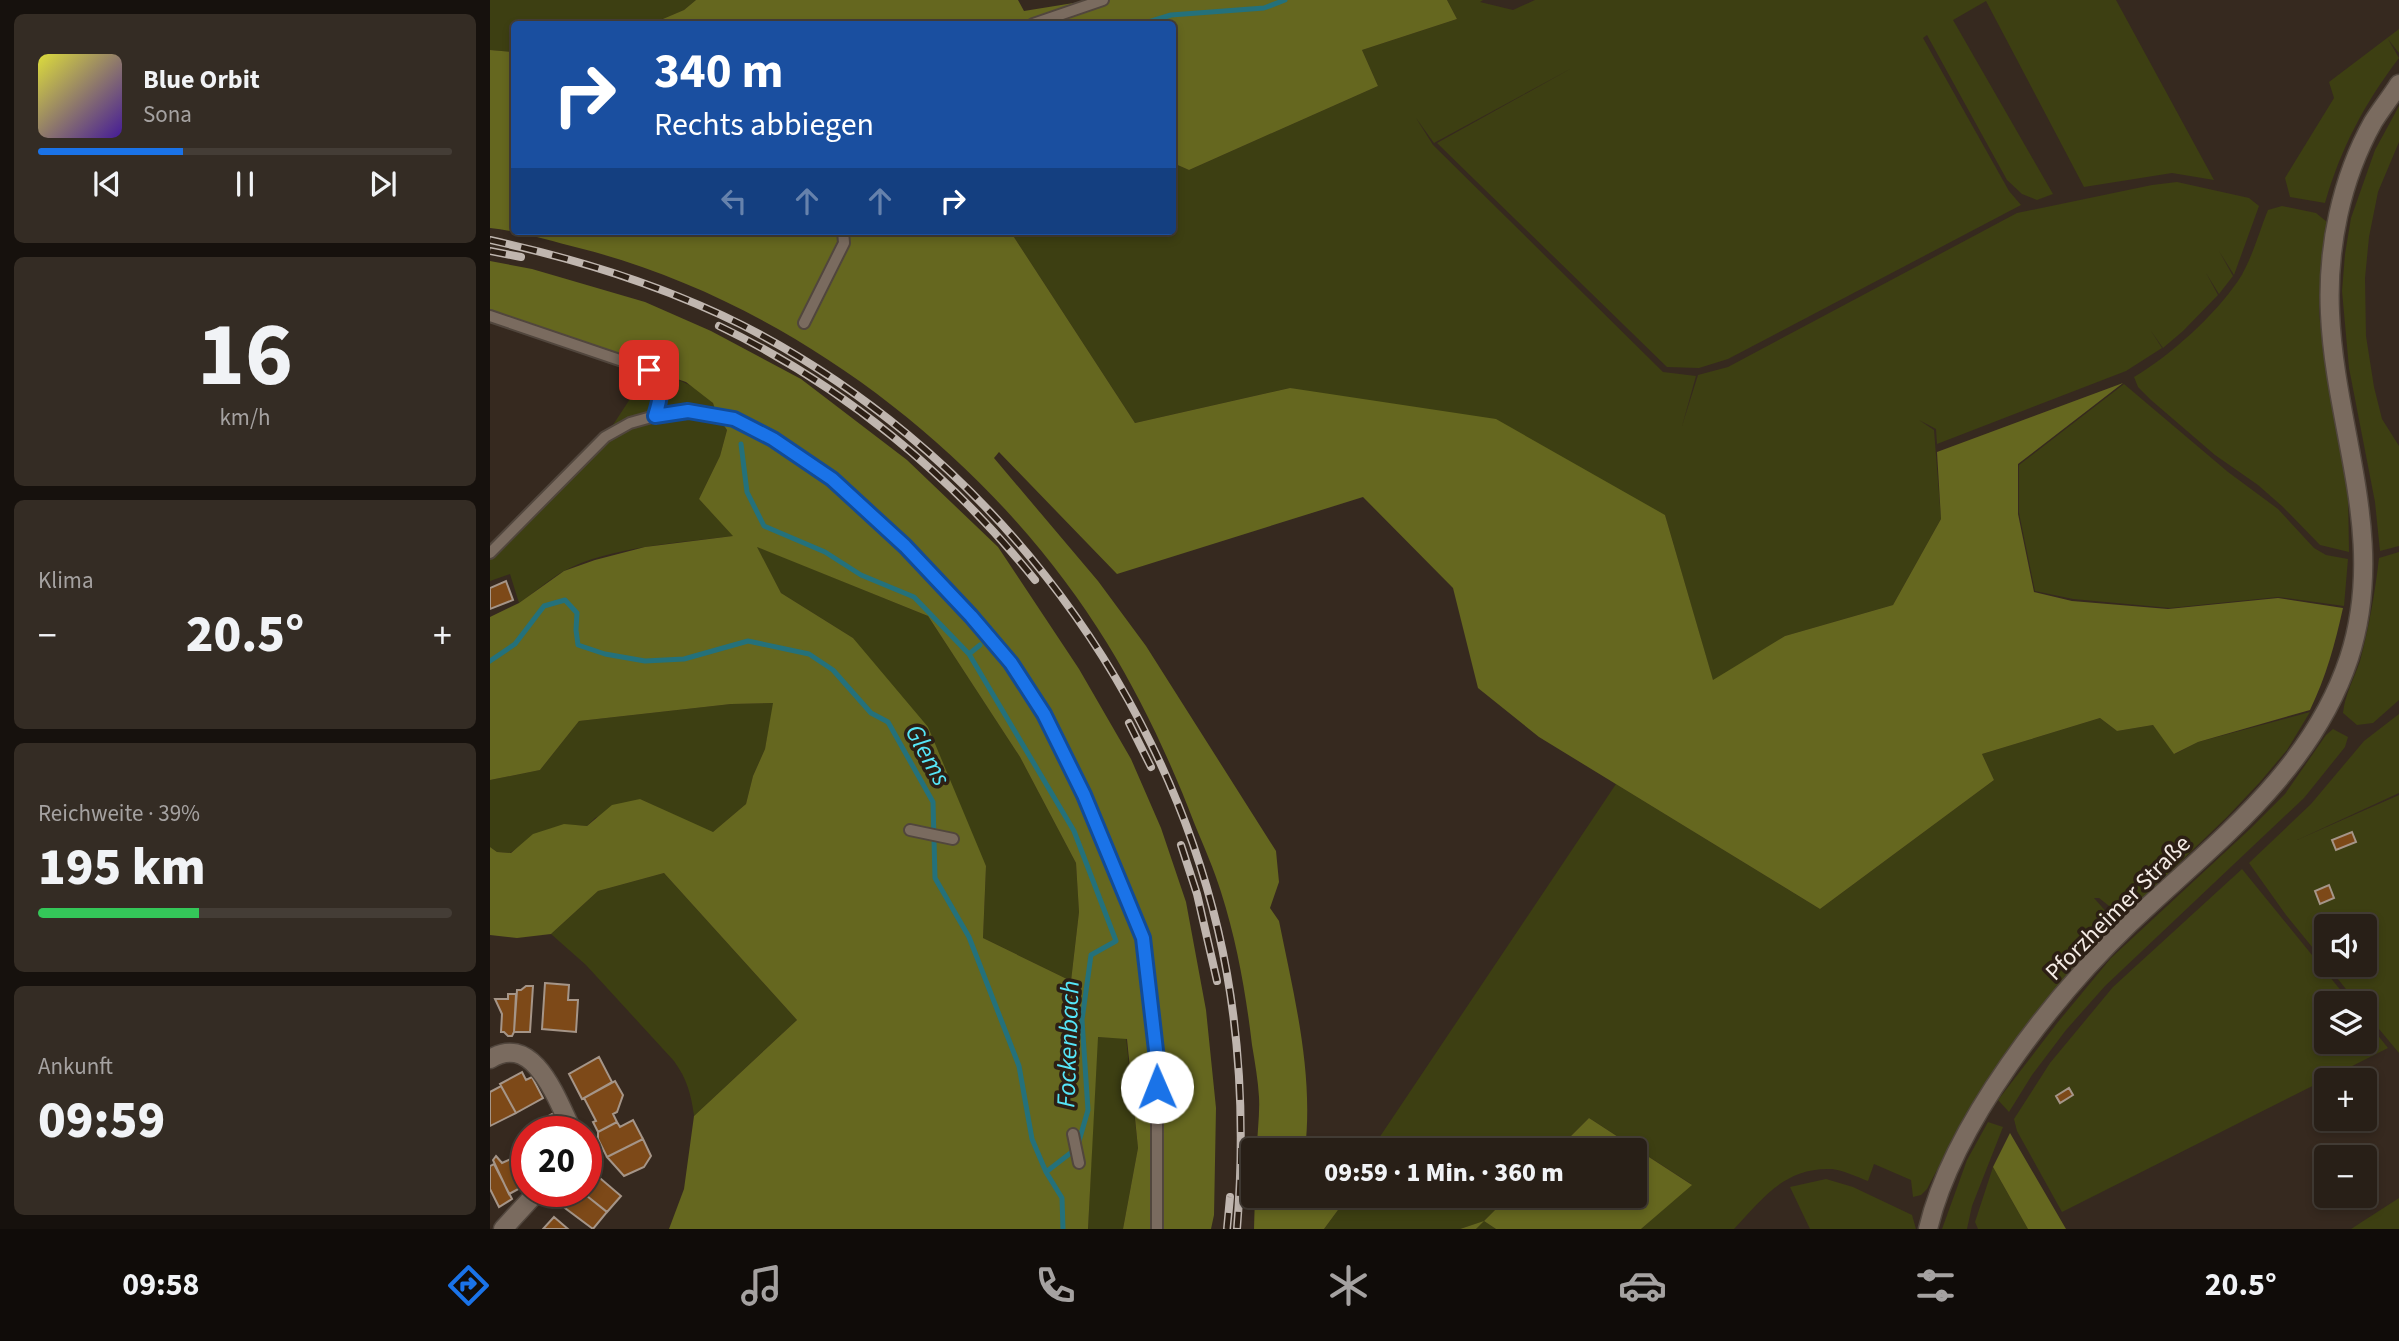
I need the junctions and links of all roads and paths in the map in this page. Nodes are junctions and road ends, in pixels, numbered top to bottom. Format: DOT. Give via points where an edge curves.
graph roads {
  1 [pos="1103,0"];
  2 [pos="1042,21"];
  3 [pos="2399,84"];
  4 [pos="844,235"];
  5 [pos="490,316"];
  6 [pos="804,323"];
  7 [pos="655,416"];
  8 [pos="490,554"];
  9 [pos="910,830"];
  10 [pos="953,839"];
  11 [pos="490,1059"];
  12 [pos="565,1116"];
  13 [pos="1073,1134"];
  14 [pos="1079,1163"];
  15 [pos="523,1207"];
  16 [pos="503,1229"];
  17 [pos="1157,1229"];
  18 [pos="1928,1229"];
  1 -- 2 [label="lane"];
  3 -- 18 [label="street, Pforzheimer Straße" via="2373,122 2352,168 2338,214 2331,261 2335,359 2364,540 2361,598 2349,657 2326,711 2292,765 2251,812 2118,936 2012,1062 1957,1150"];
  4 -- 6 [label="lane" via="845,243"];
  5 -- 7 [label="lane" via="649,370 658,380 660,400"];
  7 -- 8 [label="lane" via="605,437"];
  7 -- 17 [label="lane" via="688,411 734,419 832,479 905,546 971,616 1011,663 1044,714 1084,795 1143,938 1157,1059"];
  9 -- 10 [label="lane"];
  11 -- 12 [label="street" via="512,1052 533,1061"];
  13 -- 14 [label="lane"];
  15 -- 16 [label="street"];
}
